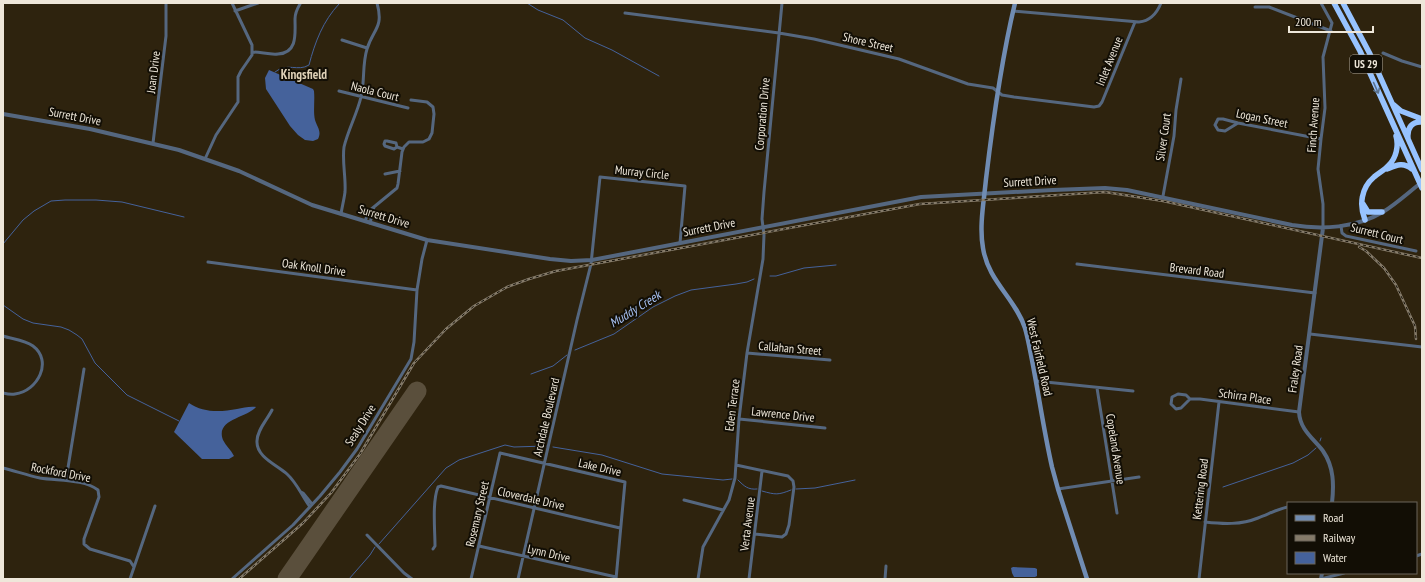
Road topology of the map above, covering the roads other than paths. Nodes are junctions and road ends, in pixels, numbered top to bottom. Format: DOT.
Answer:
graph roads {
  1 [pos="166,3"];
  2 [pos="232,3"];
  3 [pos="258,3"];
  4 [pos="377,3"];
  5 [pos="782,3"];
  6 [pos="1015,3"];
  7 [pos="1161,3"];
  8 [pos="1321,3"];
  9 [pos="1334,3"];
  10 [pos="1343,3"];
  11 [pos="300,4"];
  12 [pos="1254,7"];
  13 [pos="235,11"];
  14 [pos="1013,11"];
  15 [pos="626,13"];
  16 [pos="1135,22"];
  17 [pos="1331,31"];
  18 [pos="779,33"];
  19 [pos="342,40"];
  20 [pos="367,48"];
  21 [pos="252,52"];
  22 [pos="1384,53"];
  23 [pos="1422,67"];
  24 [pos="1181,79"];
  25 [pos="339,91"];
  26 [pos="998,92"];
  27 [pos="362,97"];
  28 [pos="411,100"];
  29 [pos="1391,101"];
  30 [pos="1100,105"];
  31 [pos="408,108"];
  32 [pos="3,114"];
  33 [pos="1422,119"];
  34 [pos="1422,122"];
  35 [pos="1238,124"];
  36 [pos="1394,126"];
  37 [pos="1321,139"];
  38 [pos="1409,141"];
  39 [pos="153,143"];
  40 [pos="397,147"];
  41 [pos="403,149"];
  42 [pos="205,159"];
  43 [pos="1413,169"];
  44 [pos="1422,170"];
  45 [pos="400,171"];
  46 [pos="1381,171"];
  47 [pos="385,174"];
  48 [pos="1422,182"];
  49 [pos="1422,188"];
  50 [pos="985,193"];
  51 [pos="1163,196"];
  52 [pos="1362,202"];
  53 [pos="374,206"];
  54 [pos="1382,212"];
  55 [pos="341,214"];
  56 [pos="1365,220"];
  57 [pos="365,221"];
  58 [pos="370,223"];
  59 [pos="1341,226"];
  60 [pos="763,227"];
  61 [pos="1323,228"];
  62 [pos="427,240"];
  63 [pos="680,243"];
  64 [pos="1416,251"];
  65 [pos="592,260"];
  66 [pos="208,262"];
  67 [pos="1077,264"];
  68 [pos="417,290"];
  69 [pos="1314,293"];
  70 [pos="1310,334"];
  71 [pos="3,336"];
  72 [pos="1422,347"];
  73 [pos="748,353"];
  74 [pos="830,360"];
  75 [pos="84,369"];
  76 [pos="1036,381"];
  77 [pos="1097,388"];
  78 [pos="1133,392"];
  79 [pos="3,393"];
  80 [pos="1190,399"];
  81 [pos="1219,402"];
  82 [pos="272,410"];
  83 [pos="1299,412"];
  84 [pos="739,419"];
  85 [pos="825,428"];
  86 [pos="500,453"];
  87 [pos="545,464"];
  88 [pos="736,465"];
  89 [pos="3,468"];
  90 [pos="762,470"];
  91 [pos="1139,477"];
  92 [pos="66,480"];
  93 [pos="1112,481"];
  94 [pos="1058,490"];
  95 [pos="490,498"];
  96 [pos="684,500"];
  97 [pos="1332,502"];
  98 [pos="155,506"];
  99 [pos="311,506"];
  100 [pos="1287,507"];
  101 [pos="534,508"];
  102 [pos="723,510"];
  103 [pos="1117,513"];
  104 [pos="1205,522"];
  105 [pos="620,528"];
  106 [pos="755,534"];
  107 [pos="367,535"];
  108 [pos="479,546"];
  109 [pos="433,548"];
  110 [pos="524,556"];
  111 [pos="886,566"];
  112 [pos="134,567"];
  113 [pos="1340,574"];
  114 [pos="616,578"];
  115 [pos="130,579"];
  116 [pos="232,579"];
  117 [pos="412,579"];
  118 [pos="471,579"];
  119 [pos="518,579"];
  120 [pos="698,579"];
  121 [pos="749,579"];
  122 [pos="885,579"];
  123 [pos="1087,579"];
  124 [pos="1199,579"];
  125 [pos="1321,579"];
  1 -- 39 [label="street, Joan Drive"];
  2 -- 13 [label="street"];
  3 -- 13 [label="street"];
  4 -- 20 [label="street"];
  5 -- 18 [label="street, Corporation Drive"];
  6 -- 14 [label="main road, West Fairfield Road"];
  7 -- 16 [label="street"];
  8 -- 17 [label="street, Finch Avenue"];
  9 -- 36 [label="highway, US 29, one-way"];
  10 -- 29 [label="highway, US 29"];
  11 -- 21 [label="street"];
  12 -- 17 [label="street"];
  13 -- 21 [label="street"];
  14 -- 16 [label="street"];
  14 -- 26 [label="main road, West Fairfield Road"];
  15 -- 18 [label="street, Shore Street"];
  16 -- 30 [label="street, Inlet Avenue"];
  17 -- 37 [label="street, Finch Avenue"];
  18 -- 26 [label="street, Shore Street"];
  18 -- 60 [label="street, Corporation Drive"];
  19 -- 20 [label="street"];
  20 -- 27 [label="street"];
  21 -- 42 [label="street"];
  22 -- 23 [label="street"];
  24 -- 51 [label="street, Silver Court"];
  25 -- 27 [label="street, Naola Court"];
  26 -- 30 [label="street, Shore Street"];
  26 -- 50 [label="main road, West Fairfield Road"];
  27 -- 31 [label="street, Naola Court"];
  27 -- 55 [label="street"];
  28 -- 41 [label="street"];
  29 -- 33 [label="highway"];
  29 -- 38 [label="highway, US 29"];
  32 -- 39 [label="street, Surrett Drive"];
  34 -- 38 [label="highway"];
  35 -- 35 [label="street, Logan Street"];
  35 -- 37 [label="street, Logan Street"];
  36 -- 43 [label="highway, US 29"];
  36 -- 46 [label="highway"];
  37 -- 61 [label="street, Finch Avenue"];
  38 -- 44 [label="highway, US 29"];
  39 -- 42 [label="street, Surrett Drive"];
  40 -- 41 [label="street"];
  41 -- 45 [label="street"];
  42 -- 55 [label="street, Surrett Drive"];
  43 -- 46 [label="highway"];
  43 -- 49 [label="highway, US 29"];
  45 -- 47 [label="street"];
  45 -- 53 [label="street"];
  46 -- 52 [label="highway"];
  48 -- 54 [label="street, Surrett Drive"];
  50 -- 51 [label="street, Surrett Drive"];
  50 -- 60 [label="street, Surrett Drive"];
  50 -- 76 [label="main road, West Fairfield Road"];
  51 -- 61 [label="street, Surrett Drive"];
  52 -- 54 [label="highway"];
  52 -- 56 [label="highway"];
  53 -- 57 [label="street"];
  53 -- 58 [label="street"];
  54 -- 56 [label="street, Surrett Drive"];
  55 -- 57 [label="street, Surrett Drive"];
  56 -- 59 [label="street, Surrett Drive"];
  57 -- 58 [label="street, Surrett Drive"];
  58 -- 62 [label="street, Surrett Drive"];
  59 -- 61 [label="street, Surrett Drive"];
  59 -- 64 [label="street, Surrett Court"];
  60 -- 63 [label="street, Surrett Drive"];
  60 -- 73 [label="street, Eden Terrace"];
  61 -- 69 [label="street, Fraley Road"];
  62 -- 65 [label="street, Surrett Drive"];
  62 -- 68 [label="street, Sealy Drive"];
  63 -- 65 [label="street, Surrett Drive"];
  63 -- 65 [label="street, Murray Circle"];
  65 -- 87 [label="street, Archdale Boulevard"];
  66 -- 68 [label="street, Oak Knoll Drive"];
  67 -- 69 [label="street, Brevard Road"];
  68 -- 99 [label="street, Sealy Drive"];
  69 -- 70 [label="street, Fraley Road"];
  70 -- 72 [label="street"];
  70 -- 83 [label="street, Fraley Road"];
  71 -- 79 [label="street"];
  73 -- 74 [label="street, Callahan Street"];
  73 -- 84 [label="street, Eden Terrace"];
  75 -- 92 [label="street"];
  76 -- 77 [label="street"];
  76 -- 94 [label="main road, West Fairfield Road"];
  77 -- 78 [label="street"];
  77 -- 93 [label="street, Copeland Avenue"];
  80 -- 80 [label="street, Schirra Place"];
  80 -- 81 [label="street, Schirra Place"];
  81 -- 83 [label="street, Schirra Place"];
  81 -- 104 [label="street, Kettering Road"];
  82 -- 99 [label="street"];
  83 -- 97 [label="street, Fraley Road"];
  84 -- 85 [label="street, Lawrence Drive"];
  84 -- 88 [label="street, Eden Terrace"];
  86 -- 87 [label="street, Lake Drive"];
  86 -- 95 [label="street, Rosemary Street"];
  87 -- 101 [label="street, Archdale Boulevard"];
  87 -- 105 [label="street, Lake Drive"];
  88 -- 90 [label="street"];
  88 -- 102 [label="street, Eden Terrace"];
  89 -- 92 [label="street, Rockford Drive"];
  90 -- 106 [label="street, Verta Avenue"];
  90 -- 106 [label="street"];
  91 -- 93 [label="street"];
  92 -- 112 [label="street, Rockford Drive"];
  93 -- 94 [label="street"];
  93 -- 103 [label="street, Copeland Avenue"];
  94 -- 123 [label="main road, West Fairfield Road"];
  95 -- 101 [label="street, Cloverdale Drive"];
  95 -- 108 [label="street, Rosemary Street"];
  95 -- 109 [label="street, Cloverdale Drive"];
  96 -- 102 [label="street"];
  98 -- 112 [label="street"];
  99 -- 116 [label="street, Sealy Drive"];
  100 -- 104 [label="street"];
  101 -- 105 [label="street, Cloverdale Drive"];
  101 -- 110 [label="street, Archdale Boulevard"];
  102 -- 120 [label="street, Eden Terrace"];
  104 -- 124 [label="street, Kettering Road"];
  105 -- 114 [label="street, Lake Drive"];
  106 -- 121 [label="street, Verta Avenue"];
  107 -- 117 [label="street"];
  108 -- 110 [label="street, Lynn Drive"];
  108 -- 118 [label="street, Rosemary Street"];
  110 -- 114 [label="street, Lynn Drive"];
  110 -- 119 [label="street, Archdale Boulevard"];
  111 -- 122 [label="street"];
  112 -- 115 [label="street"];
  113 -- 125 [label="street"];
}
